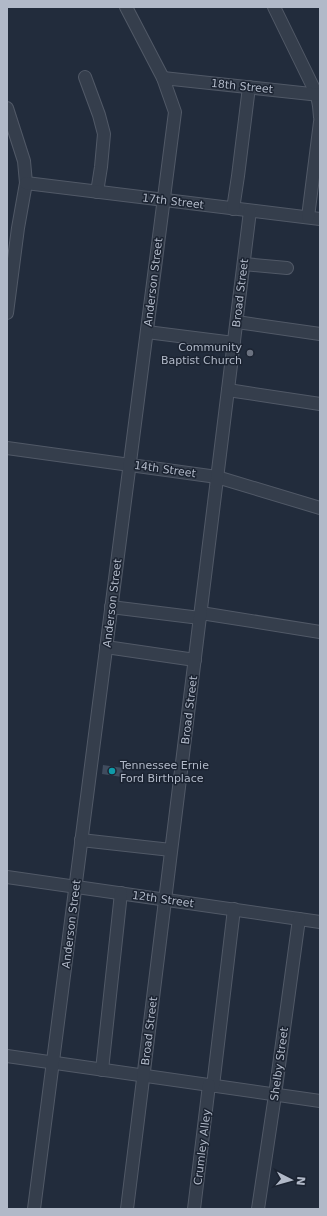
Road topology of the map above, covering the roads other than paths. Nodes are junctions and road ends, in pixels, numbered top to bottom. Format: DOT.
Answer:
graph roads {
  1 [pos="126,7"];
  2 [pos="274,7"];
  3 [pos="85,77"];
  4 [pos="163,78"];
  5 [pos="248,87"];
  6 [pos="318,95"];
  7 [pos="7,108"];
  8 [pos="320,117"];
  9 [pos="320,122"];
  10 [pos="26,183"];
  11 [pos="97,192"];
  12 [pos="163,200"];
  13 [pos="233,208"];
  14 [pos="250,211"];
  15 [pos="314,218"];
  16 [pos="13,227"];
  17 [pos="244,264"];
  18 [pos="287,268"];
  19 [pos="7,313"];
  20 [pos="237,322"];
  21 [pos="146,332"];
  22 [pos="320,334"];
  23 [pos="234,343"];
  24 [pos="228,390"];
  25 [pos="320,404"];
  26 [pos="7,448"];
  27 [pos="130,464"];
  28 [pos="218,477"];
  29 [pos="320,508"];
  30 [pos="111,607"];
  31 [pos="200,616"];
  32 [pos="320,632"];
  33 [pos="106,647"];
  34 [pos="195,660"];
  35 [pos="81,840"];
  36 [pos="171,850"];
  37 [pos="8,877"];
  38 [pos="75,887"];
  39 [pos="121,893"];
  40 [pos="165,900"];
  41 [pos="234,909"];
  42 [pos="299,919"];
  43 [pos="320,922"];
  44 [pos="7,1056"];
  45 [pos="53,1063"];
  46 [pos="102,1070"];
  47 [pos="143,1076"];
  48 [pos="211,1085"];
  49 [pos="275,1095"];
  50 [pos="320,1101"];
  51 [pos="34,1209"];
  52 [pos="127,1209"];
  53 [pos="194,1209"];
  54 [pos="258,1209"];
  1 -- 4 [label="street, Anderson Street"];
  2 -- 6 [label="street"];
  3 -- 11 [label="street"];
  4 -- 5 [label="street, 18th Street"];
  4 -- 12 [label="street, Anderson Street"];
  5 -- 6 [label="street, 18th Street"];
  5 -- 13 [label="street"];
  6 -- 8 [label="street"];
  7 -- 10 [label="street"];
  9 -- 15 [label="street"];
  10 -- 11 [label="street, 17th Street"];
  10 -- 16 [label="street"];
  11 -- 12 [label="street, 17th Street"];
  12 -- 13 [label="street, 17th Street"];
  12 -- 21 [label="street, Anderson Street"];
  13 -- 14 [label="street, 17th Street"];
  14 -- 15 [label="street, 17th Street"];
  14 -- 17 [label="street, Broad Street"];
  16 -- 19 [label="street"];
  17 -- 18 [label="street"];
  17 -- 20 [label="street, Broad Street"];
  20 -- 22 [label="street"];
  20 -- 23 [label="street, Broad Street"];
  21 -- 23 [label="street"];
  21 -- 27 [label="street, Anderson Street"];
  23 -- 24 [label="street, Broad Street"];
  24 -- 25 [label="street"];
  24 -- 28 [label="street, Broad Street"];
  26 -- 27 [label="street, 14th Street"];
  27 -- 28 [label="street, 14th Street"];
  27 -- 30 [label="street, Anderson Street"];
  28 -- 29 [label="street, 14th Street"];
  28 -- 31 [label="street, Broad Street"];
  30 -- 31 [label="street"];
  30 -- 33 [label="street, Anderson Street"];
  31 -- 32 [label="street"];
  31 -- 34 [label="street, Broad Street"];
  33 -- 34 [label="street"];
  33 -- 35 [label="street, Anderson Street"];
  34 -- 36 [label="street, Broad Street"];
  35 -- 36 [label="street"];
  35 -- 38 [label="street, Anderson Street"];
  36 -- 40 [label="street, Broad Street"];
  37 -- 38 [label="street, 12th Street"];
  38 -- 39 [label="street, 12th Street"];
  38 -- 45 [label="street, Anderson Street"];
  39 -- 40 [label="street, 12th Street"];
  39 -- 46 [label="street"];
  40 -- 41 [label="street, 12th Street"];
  40 -- 47 [label="street, Broad Street"];
  41 -- 42 [label="street, 12th Street"];
  41 -- 48 [label="street, Crumley Alley"];
  42 -- 43 [label="street, 12th Street"];
  42 -- 49 [label="street, Shelby Street"];
  44 -- 45 [label="street"];
  45 -- 46 [label="street"];
  45 -- 51 [label="street, Anderson Street"];
  46 -- 47 [label="street"];
  47 -- 48 [label="street"];
  47 -- 52 [label="street, Broad Street"];
  48 -- 49 [label="street"];
  48 -- 53 [label="street, Crumley Alley"];
  49 -- 50 [label="street"];
  49 -- 54 [label="street, Shelby Street"];
}
